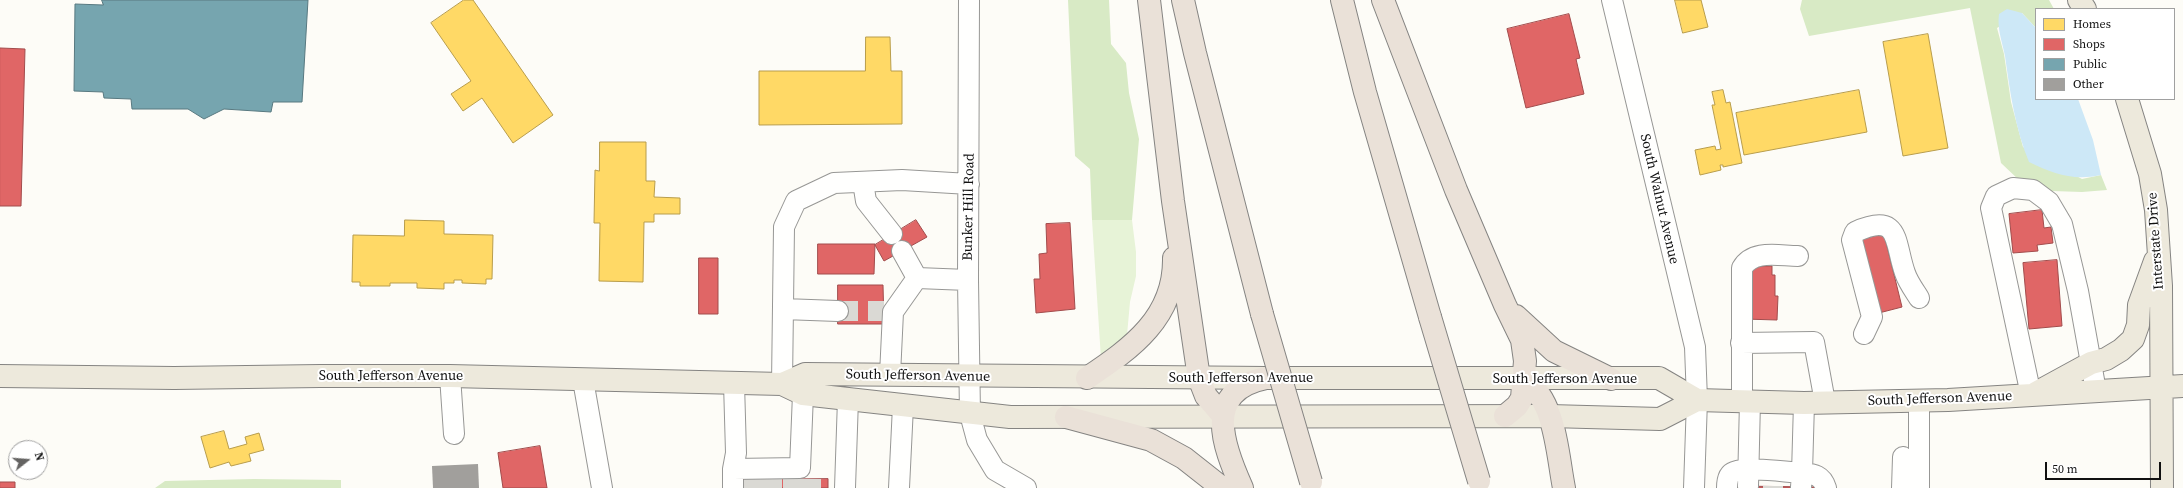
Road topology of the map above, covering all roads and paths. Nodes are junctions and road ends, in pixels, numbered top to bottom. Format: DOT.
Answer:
graph roads {
  1 [pos="969,0"];
  2 [pos="1149,0"];
  3 [pos="1183,0"];
  4 [pos="1342,0"];
  5 [pos="1383,0"];
  6 [pos="1612,0"];
  7 [pos="2127,100"];
  8 [pos="863,182"];
  9 [pos="969,184"];
  10 [pos="1173,201"];
  11 [pos="2159,248"];
  12 [pos="1798,256"];
  13 [pos="917,278"];
  14 [pos="968,280"];
  15 [pos="1919,298"];
  16 [pos="1505,305"];
  17 [pos="783,309"];
  18 [pos="838,311"];
  19 [pos="1864,334"];
  20 [pos="1741,343"];
  21 [pos="2091,363"];
  22 [pos="890,375"];
  23 [pos="0,376"];
  24 [pos="450,376"];
  25 [pos="970,376"];
  26 [pos="1087,378"];
  27 [pos="1199,378"];
  28 [pos="1266,378"];
  29 [pos="1524,379"];
  30 [pos="1611,379"];
  31 [pos="583,380"];
  32 [pos="734,383"];
  33 [pos="782,384"];
  34 [pos="2183,386"];
  35 [pos="2160,387"];
  36 [pos="2096,391"];
  37 [pos="803,394"];
  38 [pos="2031,395"];
  39 [pos="848,400"];
  40 [pos="1697,400"];
  41 [pos="1746,401"];
  42 [pos="1919,401"];
  43 [pos="1814,403"];
  44 [pos="903,406"];
  45 [pos="970,414"];
  46 [pos="1223,416"];
  47 [pos="1505,416"];
  48 [pos="1550,416"];
  49 [pos="1066,417"];
  50 [pos="454,434"];
  51 [pos="1903,457"];
  52 [pos="733,478"];
  53 [pos="1748,478"];
  54 [pos="1801,480"];
  55 [pos="1312,485"];
  56 [pos="1480,485"];
  57 [pos="602,488"];
  58 [pos="845,488"];
  59 [pos="899,488"];
  60 [pos="1026,488"];
  61 [pos="1222,488"];
  62 [pos="1242,488"];
  63 [pos="1564,488"];
  64 [pos="1694,488"];
  65 [pos="1727,488"];
  66 [pos="1826,488"];
  67 [pos="1902,488"];
  68 [pos="1919,488"];
  69 [pos="2162,488"];
  1 -- 9 [label="street, Bunker Hill Road"];
  2 -- 10 [label="highway"];
  3 -- 55 [label="highway, bridge"];
  4 -- 56 [label="highway, bridge"];
  5 -- 16 [label="highway"];
  6 -- 40 [label="street, South Walnut Avenue"];
  7 -- 11 [label="main road, Interstate Drive"];
  8 -- 9 [label="street"];
  8 -- 13 [label="street"];
  8 -- 17 [label="street"];
  9 -- 14 [label="street, Bunker Hill Road"];
  10 -- 26 [label="highway"];
  10 -- 27 [label="highway"];
  11 -- 21 [label="main road"];
  11 -- 35 [label="main road, Interstate Drive"];
  12 -- 20 [label="street"];
  13 -- 14 [label="street"];
  13 -- 22 [label="street"];
  14 -- 25 [label="street, Bunker Hill Road"];
  15 -- 19 [label="street"];
  16 -- 29 [label="highway"];
  16 -- 30 [label="highway"];
  17 -- 18 [label="street"];
  17 -- 33 [label="street"];
  20 -- 41 [label="street"];
  20 -- 43 [label="street"];
  21 -- 36 [label="street"];
  21 -- 38 [label="main road"];
  21 -- 38 [label="street"];
  22 -- 25 [label="main road, South Jefferson Avenue"];
  22 -- 33 [label="main road, South Jefferson Avenue"];
  23 -- 24 [label="main road, South Jefferson Avenue"];
  24 -- 31 [label="main road, South Jefferson Avenue"];
  24 -- 50 [label="street"];
  25 -- 26 [label="main road, South Jefferson Avenue"];
  25 -- 45 [label="street, Bunker Hill Road"];
  26 -- 27 [label="main road, South Jefferson Avenue"];
  27 -- 28 [label="main road, South Jefferson Avenue"];
  27 -- 46 [label="highway"];
  28 -- 29 [label="main road, South Jefferson Avenue"];
  28 -- 46 [label="highway"];
  29 -- 30 [label="main road, South Jefferson Avenue"];
  29 -- 47 [label="highway"];
  29 -- 48 [label="highway"];
  30 -- 40 [label="main road, South Jefferson Avenue"];
  31 -- 32 [label="main road, South Jefferson Avenue"];
  31 -- 57 [label="street"];
  32 -- 33 [label="main road, South Jefferson Avenue"];
  32 -- 52 [label="street"];
  33 -- 37 [label="main road, South Jefferson Avenue"];
  34 -- 35 [label="main road, South Jefferson Avenue"];
  35 -- 36 [label="main road, South Jefferson Avenue"];
  35 -- 69 [label="main road, Interstate Drive"];
  36 -- 38 [label="main road, South Jefferson Avenue"];
  37 -- 39 [label="main road, South Jefferson Avenue"];
  37 -- 52 [label="street"];
  38 -- 42 [label="main road, South Jefferson Avenue"];
  39 -- 44 [label="main road, South Jefferson Avenue"];
  39 -- 58 [label="street"];
  40 -- 41 [label="main road, South Jefferson Avenue"];
  40 -- 48 [label="main road, South Jefferson Avenue"];
  40 -- 64 [label="street, South Walnut Avenue"];
  41 -- 43 [label="main road, South Jefferson Avenue"];
  41 -- 53 [label="street"];
  42 -- 43 [label="main road, South Jefferson Avenue"];
  42 -- 68 [label="street"];
  43 -- 54 [label="street"];
  44 -- 45 [label="main road, South Jefferson Avenue"];
  44 -- 59 [label="street"];
  45 -- 49 [label="main road, South Jefferson Avenue"];
  45 -- 60 [label="street, Bunker Hill Road"];
  46 -- 47 [label="main road, South Jefferson Avenue"];
  46 -- 49 [label="main road, South Jefferson Avenue"];
  46 -- 62 [label="highway"];
  47 -- 48 [label="main road, South Jefferson Avenue"];
  48 -- 63 [label="highway"];
  49 -- 61 [label="highway"];
  51 -- 67 [label="street"];
  53 -- 54 [label="street"];
  53 -- 65 [label="street"];
  54 -- 66 [label="street"];
}
